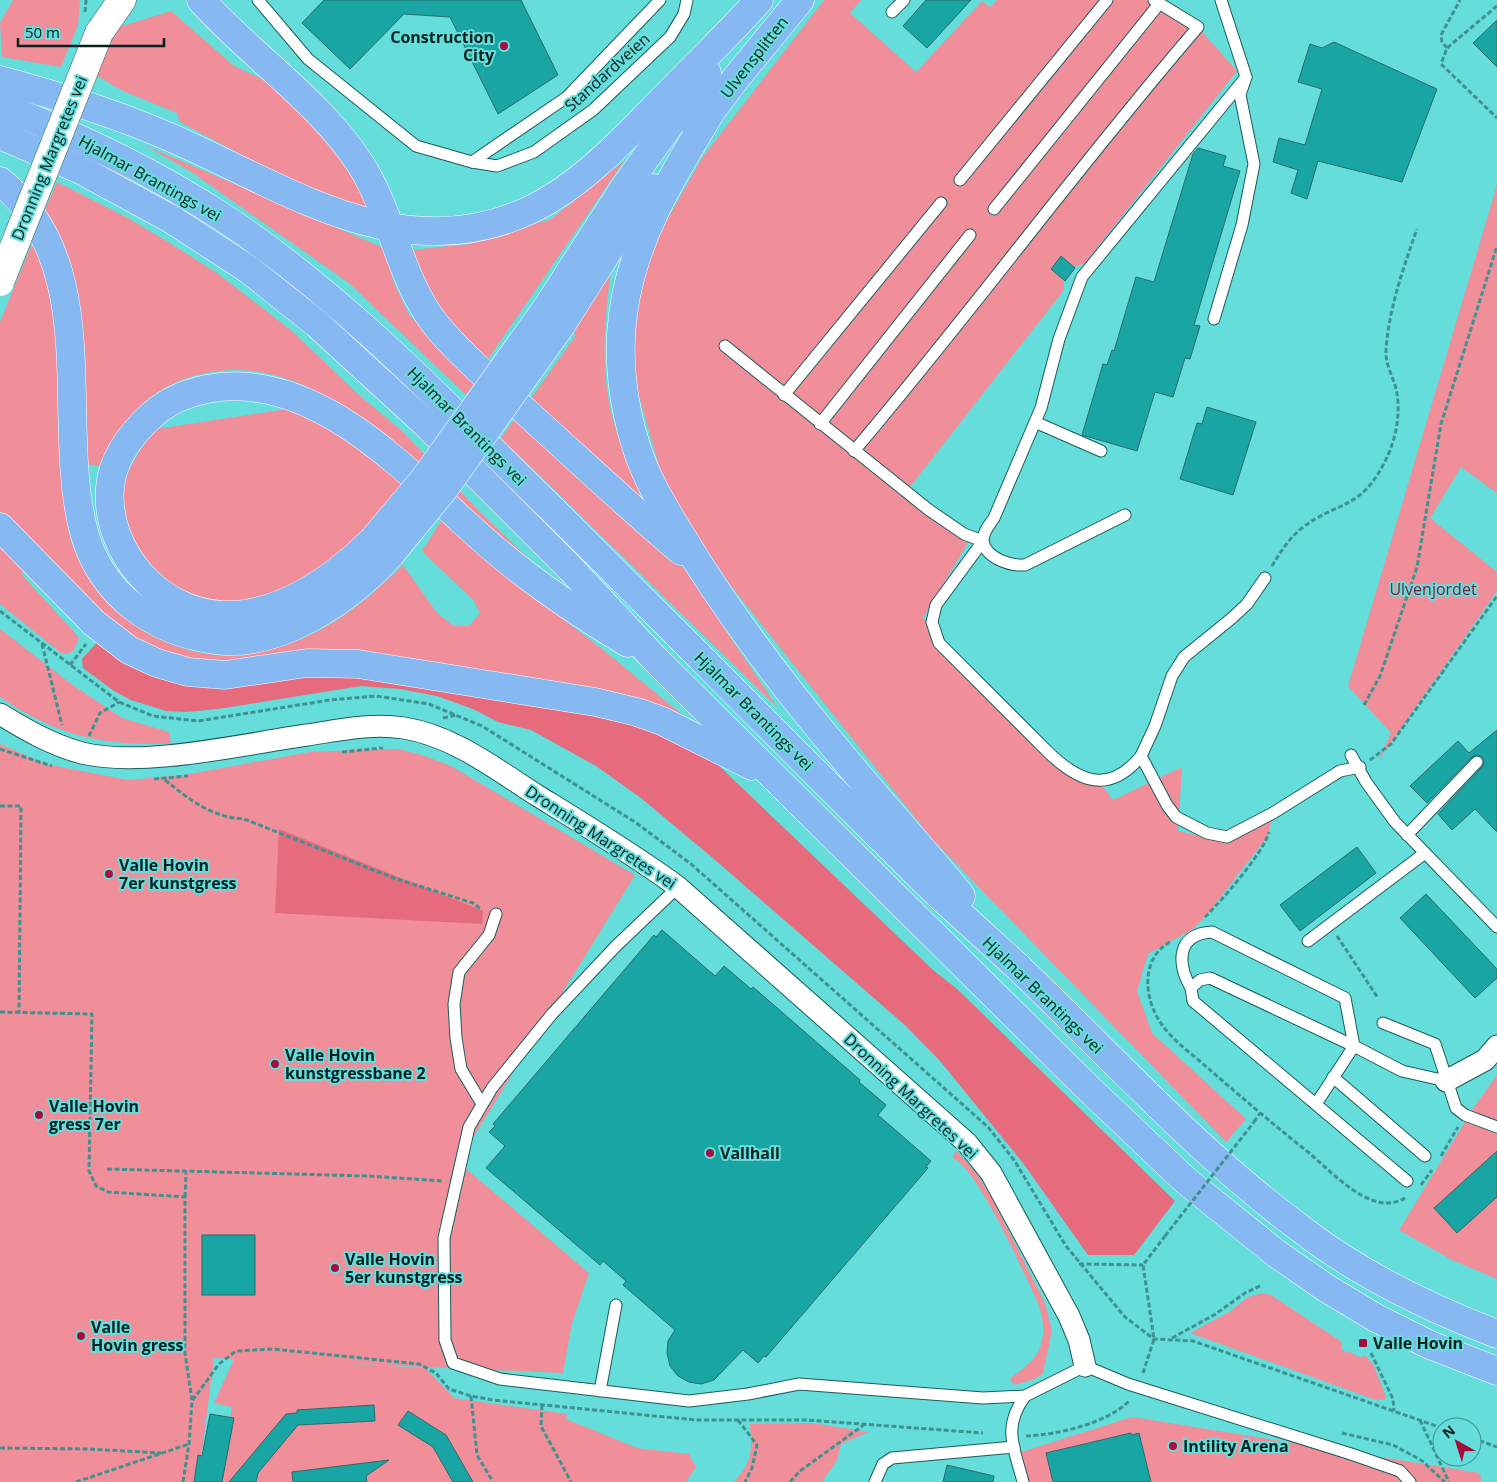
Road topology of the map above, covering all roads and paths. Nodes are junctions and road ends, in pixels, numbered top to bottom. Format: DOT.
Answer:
graph roads {
  1 [pos="101,0"];
  2 [pos="122,0"];
  3 [pos="201,0"];
  4 [pos="258,0"];
  5 [pos="660,0"];
  6 [pos="687,0"];
  7 [pos="800,0"];
  8 [pos="904,0"];
  9 [pos="1107,0"];
  10 [pos="1221,0"];
  11 [pos="1460,0"];
  12 [pos="1156,2"];
  13 [pos="1497,6"];
  14 [pos="751,9"];
  15 [pos="892,12"];
  16 [pos="99,33"];
  17 [pos="1448,48"];
  18 [pos="1246,77"];
  19 [pos="0,80"];
  20 [pos="0,106"];
  21 [pos="709,115"];
  22 [pos="1497,118"];
  23 [pos="0,135"];
  24 [pos="472,162"];
  25 [pos="960,180"];
  26 [pos="0,181"];
  27 [pos="941,203"];
  28 [pos="994,209"];
  29 [pos="391,228"];
  30 [pos="1417,229"];
  31 [pos="970,235"];
  32 [pos="1497,246"];
  33 [pos="0,282"];
  34 [pos="554,316"];
  35 [pos="1214,319"];
  36 [pos="725,346"];
  37 [pos="784,395"];
  38 [pos="1035,422"];
  39 [pos="820,424"];
  40 [pos="854,451"];
  41 [pos="1101,451"];
  42 [pos="1125,515"];
  43 [pos="0,527"];
  44 [pos="983,541"];
  45 [pos="382,548"];
  46 [pos="701,568"];
  47 [pos="1265,578"];
  48 [pos="1497,596"];
  49 [pos="0,611"];
  50 [pos="88,641"];
  51 [pos="42,644"];
  52 [pos="654,658"];
  53 [pos="70,665"];
  54 [pos="119,702"];
  55 [pos="1364,705"];
  56 [pos="0,714"];
  57 [pos="458,715"];
  58 [pos="439,718"];
  59 [pos="65,730"];
  60 [pos="87,742"];
  61 [pos="1351,755"];
  62 [pos="1141,756"];
  63 [pos="1477,762"];
  64 [pos="1360,767"];
  65 [pos="774,777"];
  66 [pos="164,780"];
  67 [pos="0,806"];
  68 [pos="1274,813"];
  69 [pos="1407,835"];
  70 [pos="1425,852"];
  71 [pos="678,887"];
  72 [pos="495,919"];
  73 [pos="1199,923"];
  74 [pos="1330,925"];
  75 [pos="1497,926"];
  76 [pos="1176,938"];
  77 [pos="1308,941"];
  78 [pos="1018,968"];
  79 [pos="1191,988"];
  80 [pos="1378,998"];
  81 [pos="0,1012"];
  82 [pos="19,1012"];
  83 [pos="1383,1023"];
  84 [pos="1354,1046"];
  85 [pos="1497,1046"];
  86 [pos="1333,1078"];
  87 [pos="1446,1081"];
  88 [pos="482,1104"];
  89 [pos="1316,1104"];
  90 [pos="1260,1113"];
  91 [pos="1497,1127"];
  92 [pos="1425,1156"];
  93 [pos="107,1170"];
  94 [pos="186,1173"];
  95 [pos="1407,1181"];
  96 [pos="456,1182"];
  97 [pos="185,1197"];
  98 [pos="1405,1198"];
  99 [pos="1079,1264"];
  100 [pos="1143,1265"];
  101 [pos="1262,1285"];
  102 [pos="616,1305"];
  103 [pos="1497,1334"];
  104 [pos="1154,1339"];
  105 [pos="1171,1339"];
  106 [pos="1371,1353"];
  107 [pos="1085,1366"];
  108 [pos="1494,1372"];
  109 [pos="1138,1387"];
  110 [pos="600,1391"];
  111 [pos="470,1396"];
  112 [pos="1025,1396"];
  113 [pos="493,1400"];
  114 [pos="192,1401"];
  115 [pos="542,1405"];
  116 [pos="1394,1411"];
  117 [pos="738,1420"];
  118 [pos="1420,1420"];
  119 [pos="1432,1424"];
  120 [pos="1011,1435"];
  121 [pos="1482,1442"];
  122 [pos="189,1444"];
  123 [pos="1014,1447"];
  124 [pos="1497,1447"];
  125 [pos="0,1448"];
  126 [pos="161,1453"];
  127 [pos="76,1482"];
  128 [pos="183,1482"];
  129 [pos="493,1482"];
  130 [pos="571,1482"];
  131 [pos="745,1482"];
  132 [pos="790,1482"];
  133 [pos="874,1482"];
  134 [pos="1022,1482"];
  135 [pos="1410,1482"];
  136 [pos="1449,1482"];
  1 -- 16 [label="street, Dronning Margretes vei"];
  2 -- 16 [label="street, Dronning Margretes vei"];
  3 -- 29 [label="highway"];
  4 -- 24 [label="lane, Standardveien"];
  5 -- 24 [label="lane, Standardveien"];
  6 -- 24 [label="lane, Standardveien"];
  7 -- 21 [label="highway, Ulvensplitten"];
  8 -- 15 [label="lane"];
  9 -- 25 [label="lane"];
  10 -- 18 [label="lane"];
  11 -- 17 [label="path"];
  12 -- 28 [label="lane"];
  12 -- 40 [label="lane"];
  13 -- 17 [label="path"];
  14 -- 29 [label="highway"];
  14 -- 34 [label="highway"];
  16 -- 33 [label="street, Dronning Margretes vei, bridge"];
  17 -- 22 [label="path"];
  18 -- 35 [label="lane"];
  18 -- 38 [label="lane"];
  19 -- 29 [label="highway"];
  20 -- 78 [label="highway, Hjalmar Brantings vei"];
  21 -- 34 [label="highway"];
  21 -- 46 [label="highway"];
  23 -- 52 [label="highway, Hjalmar Brantings vei"];
  26 -- 45 [label="highway"];
  27 -- 37 [label="lane"];
  29 -- 46 [label="highway"];
  30 -- 47 [label="path"];
  31 -- 39 [label="lane"];
  32 -- 55 [label="path"];
  34 -- 45 [label="highway, bridge"];
  36 -- 37 [label="lane"];
  37 -- 39 [label="lane"];
  38 -- 41 [label="lane"];
  38 -- 44 [label="lane"];
  39 -- 40 [label="lane"];
  40 -- 44 [label="lane"];
  42 -- 44 [label="lane"];
  43 -- 65 [label="highway"];
  44 -- 62 [label="lane"];
  45 -- 52 [label="highway"];
  46 -- 78 [label="highway"];
  47 -- 62 [label="lane"];
  48 -- 64 [label="path"];
  49 -- 51 [label="path"];
  50 -- 53 [label="path"];
  51 -- 53 [label="path"];
  51 -- 59 [label="path"];
  52 -- 65 [label="highway, Hjalmar Brantings vei"];
  53 -- 54 [label="path"];
  54 -- 57 [label="path"];
  54 -- 60 [label="path"];
  56 -- 71 [label="street, Dronning Margretes vei"];
  57 -- 58 [label="path"];
  57 -- 99 [label="path"];
  61 -- 64 [label="lane"];
  62 -- 68 [label="lane"];
  63 -- 69 [label="lane"];
  64 -- 68 [label="lane"];
  64 -- 69 [label="lane"];
  65 -- 108 [label="highway, Hjalmar Brantings vei"];
  66 -- 72 [label="path"];
  67 -- 82 [label="path"];
  68 -- 73 [label="path"];
  69 -- 70 [label="lane"];
  70 -- 74 [label="lane"];
  70 -- 75 [label="lane"];
  71 -- 88 [label="lane"];
  71 -- 107 [label="street, Dronning Margretes vei"];
  72 -- 88 [label="lane"];
  74 -- 77 [label="lane"];
  74 -- 80 [label="path"];
  76 -- 90 [label="path"];
  78 -- 103 [label="highway, Hjalmar Brantings vei"];
  79 -- 84 [label="lane"];
  79 -- 84 [label="lane"];
  79 -- 89 [label="lane"];
  81 -- 82 [label="path"];
  82 -- 97 [label="path"];
  83 -- 87 [label="lane"];
  84 -- 86 [label="lane"];
  84 -- 87 [label="lane"];
  85 -- 87 [label="street"];
  86 -- 89 [label="lane"];
  86 -- 92 [label="lane"];
  87 -- 91 [label="lane"];
  88 -- 96 [label="lane"];
  89 -- 95 [label="lane"];
  90 -- 98 [label="path"];
  90 -- 100 [label="path, bridge"];
  93 -- 94 [label="path"];
  94 -- 96 [label="path"];
  94 -- 97 [label="path"];
  96 -- 110 [label="lane"];
  97 -- 114 [label="path"];
  99 -- 100 [label="path"];
  99 -- 104 [label="path"];
  100 -- 104 [label="path"];
  101 -- 105 [label="path"];
  102 -- 110 [label="lane"];
  104 -- 105 [label="path"];
  104 -- 109 [label="path"];
  105 -- 116 [label="path"];
  106 -- 116 [label="path"];
  107 -- 109 [label="lane"];
  107 -- 112 [label="lane"];
  109 -- 120 [label="path"];
  109 -- 135 [label="lane"];
  110 -- 112 [label="lane"];
  111 -- 113 [label="path"];
  111 -- 114 [label="path"];
  111 -- 129 [label="path"];
  112 -- 120 [label="lane"];
  114 -- 122 [label="path"];
  115 -- 130 [label="path"];
  116 -- 118 [label="path"];
  117 -- 131 [label="path"];
  118 -- 119 [label="path"];
  118 -- 136 [label="path"];
  120 -- 123 [label="lane"];
  120 -- 132 [label="path"];
  121 -- 124 [label="path"];
  122 -- 126 [label="path"];
  122 -- 128 [label="path"];
  123 -- 133 [label="lane"];
  123 -- 134 [label="lane"];
  125 -- 126 [label="path"];
  126 -- 127 [label="path"];
}
